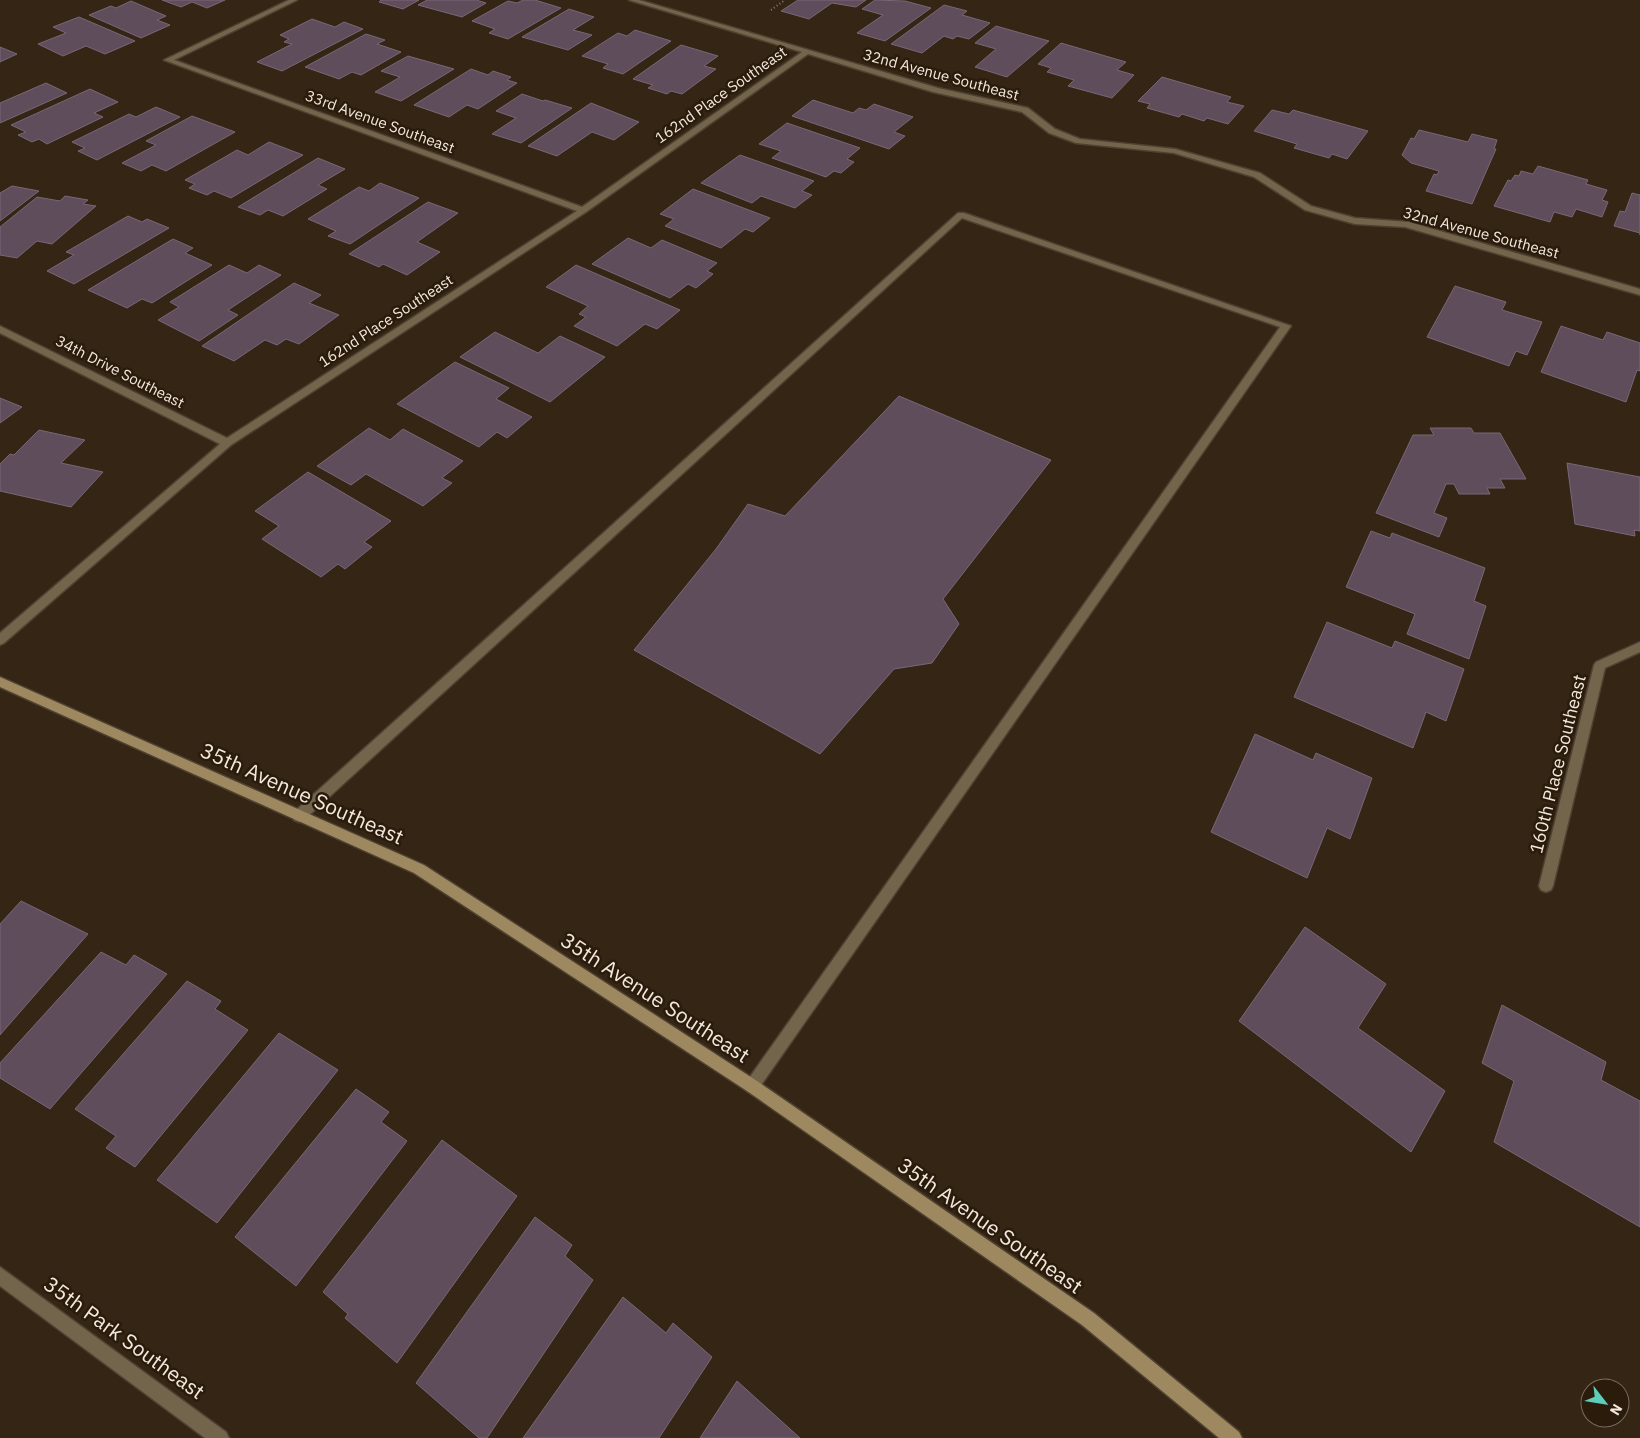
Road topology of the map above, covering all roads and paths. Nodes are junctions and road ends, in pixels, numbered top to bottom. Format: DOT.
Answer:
graph roads {
  1 [pos="294,0"];
  2 [pos="632,0"];
  3 [pos="807,52"];
  4 [pos="583,210"];
  5 [pos="1640,292"];
  6 [pos="0,329"];
  7 [pos="227,443"];
  8 [pos="0,640"];
  9 [pos="1640,647"];
  10 [pos="0,682"];
  11 [pos="299,816"];
  12 [pos="1546,886"];
  13 [pos="752,1086"];
  14 [pos="0,1276"];
  15 [pos="220,1438"];
  16 [pos="1233,1438"];
  1 -- 4 [label="street, 33rd Avenue Southeast"];
  2 -- 3 [label="street, 32nd Avenue Southeast"];
  3 -- 4 [label="street, 162nd Place Southeast"];
  3 -- 5 [label="street, 32nd Avenue Southeast"];
  4 -- 7 [label="street, 162nd Place Southeast"];
  6 -- 7 [label="street, 34th Drive Southeast"];
  7 -- 8 [label="street, 162nd Place Southeast"];
  9 -- 12 [label="street, 160th Place Southeast"];
  10 -- 11 [label="street, 35th Avenue Southeast"];
  11 -- 13 [label="street, 35th Avenue Southeast"];
  11 -- 13 [label="street"];
  13 -- 16 [label="street, 35th Avenue Southeast"];
  14 -- 15 [label="street, 35th Park Southeast"];
}
